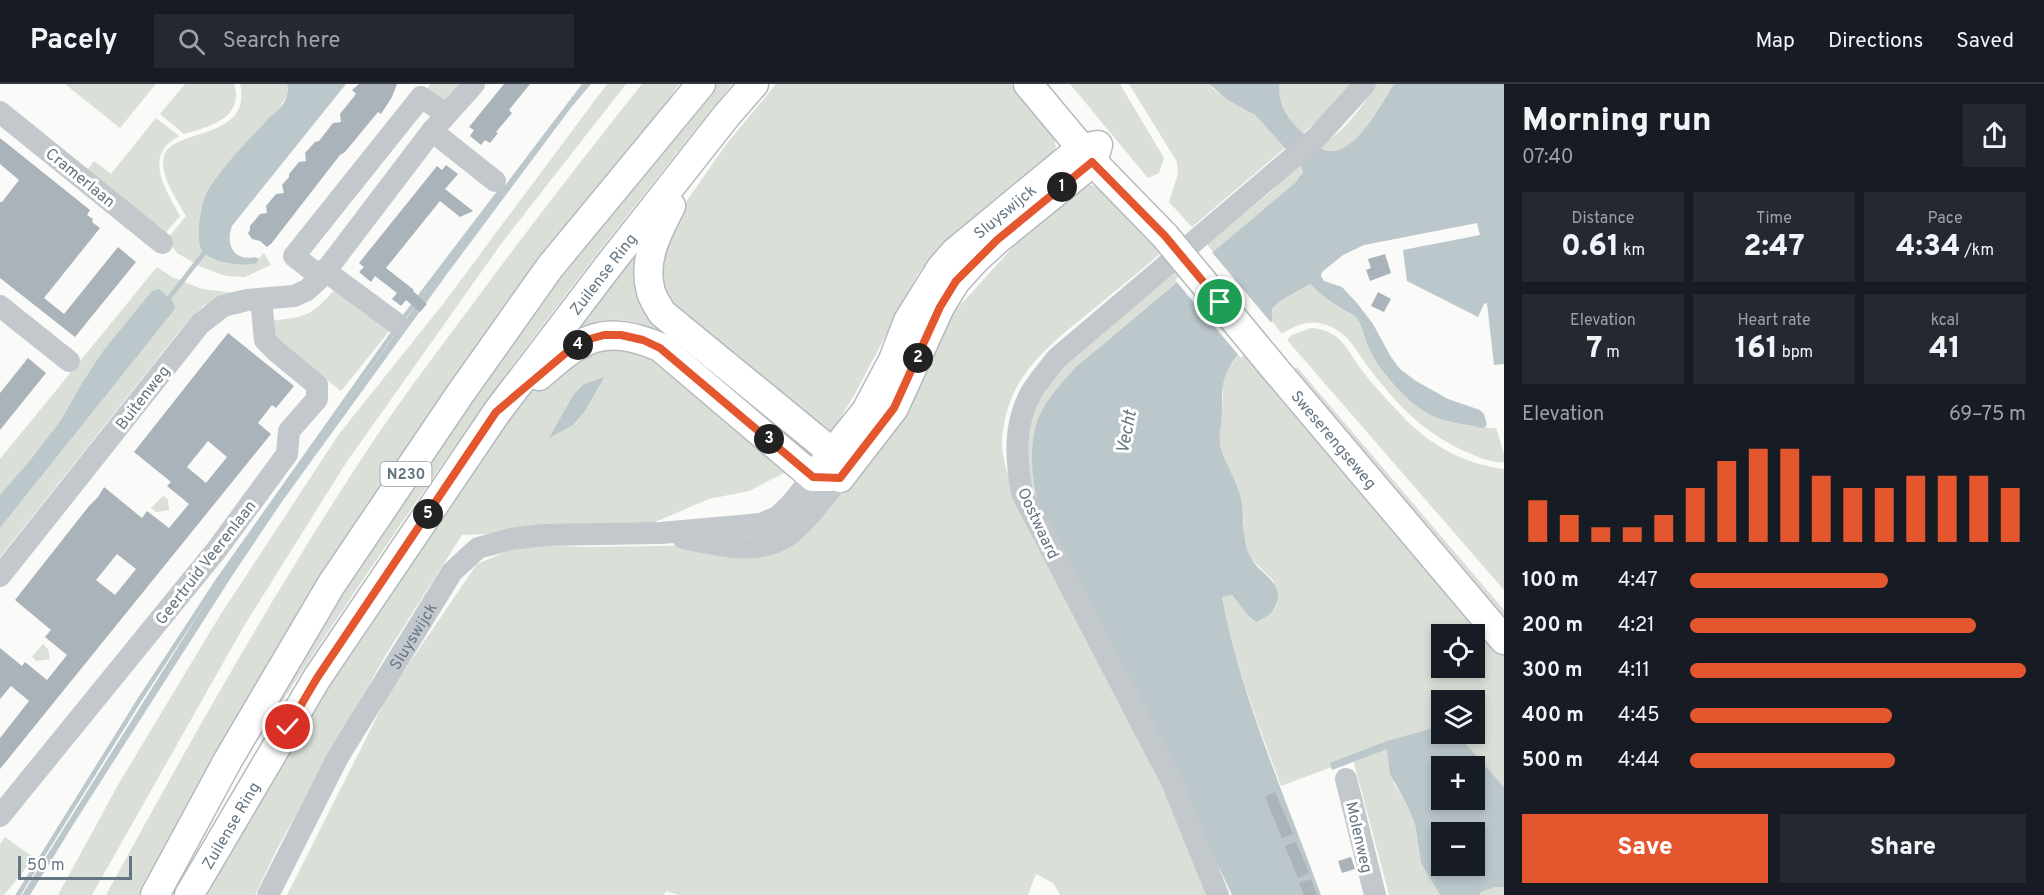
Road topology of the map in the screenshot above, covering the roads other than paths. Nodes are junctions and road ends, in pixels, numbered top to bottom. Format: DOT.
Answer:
graph roads {
  1 [pos="474,84"];
  2 [pos="701,84"];
  3 [pos="754,84"];
  4 [pos="1028,84"];
  5 [pos="1047,84"];
  6 [pos="1365,84"];
  7 [pos="0,112"];
  8 [pos="727,116"];
  9 [pos="439,122"];
  10 [pos="1091,151"];
  11 [pos="495,181"];
  12 [pos="162,243"];
  13 [pos="322,273"];
  14 [pos="261,299"];
  15 [pos="0,306"];
  16 [pos="396,323"];
  17 [pos="69,361"];
  18 [pos="496,412"];
  19 [pos="829,469"];
  20 [pos="0,576"];
  21 [pos="1504,640"];
  22 [pos="1346,779"];
  23 [pos="0,816"];
  24 [pos="155,895"];
  25 [pos="189,895"];
  26 [pos="268,895"];
  27 [pos="1218,895"];
  28 [pos="1375,895"];
  1 -- 9 [label="street, Buitenweg"];
  2 -- 24 [label="main road, Zuilense Ring / N230"];
  3 -- 8 [label="main road, Zuilense Ring / N230"];
  4 -- 10 [label="main road, Sweserengseweg"];
  5 -- 10 [label="main road, Sweserengseweg"];
  6 -- 27 [label="street, Oostwaard"];
  7 -- 12 [label="street, Cramerlaan"];
  8 -- 18 [label="main road, Zuilense Ring / N230"];
  8 -- 19 [label="main road, N230"];
  9 -- 11 [label="street"];
  9 -- 13 [label="street, Buitenweg"];
  9 -- 13 [label="street"];
  10 -- 19 [label="main road, Sluyswijck"];
  10 -- 21 [label="main road, Sweserengseweg, bridge"];
  13 -- 14 [label="street, Buitenweg"];
  13 -- 16 [label="street"];
  14 -- 20 [label="street, Buitenweg"];
  14 -- 23 [label="street, Geertruid Veerenlaan"];
  15 -- 17 [label="street"];
  18 -- 19 [label="main road, N230"];
  18 -- 25 [label="main road, Zuilense Ring / N230"];
  19 -- 26 [label="street, Sluyswijck"];
  22 -- 28 [label="street, Molenweg"];
}
